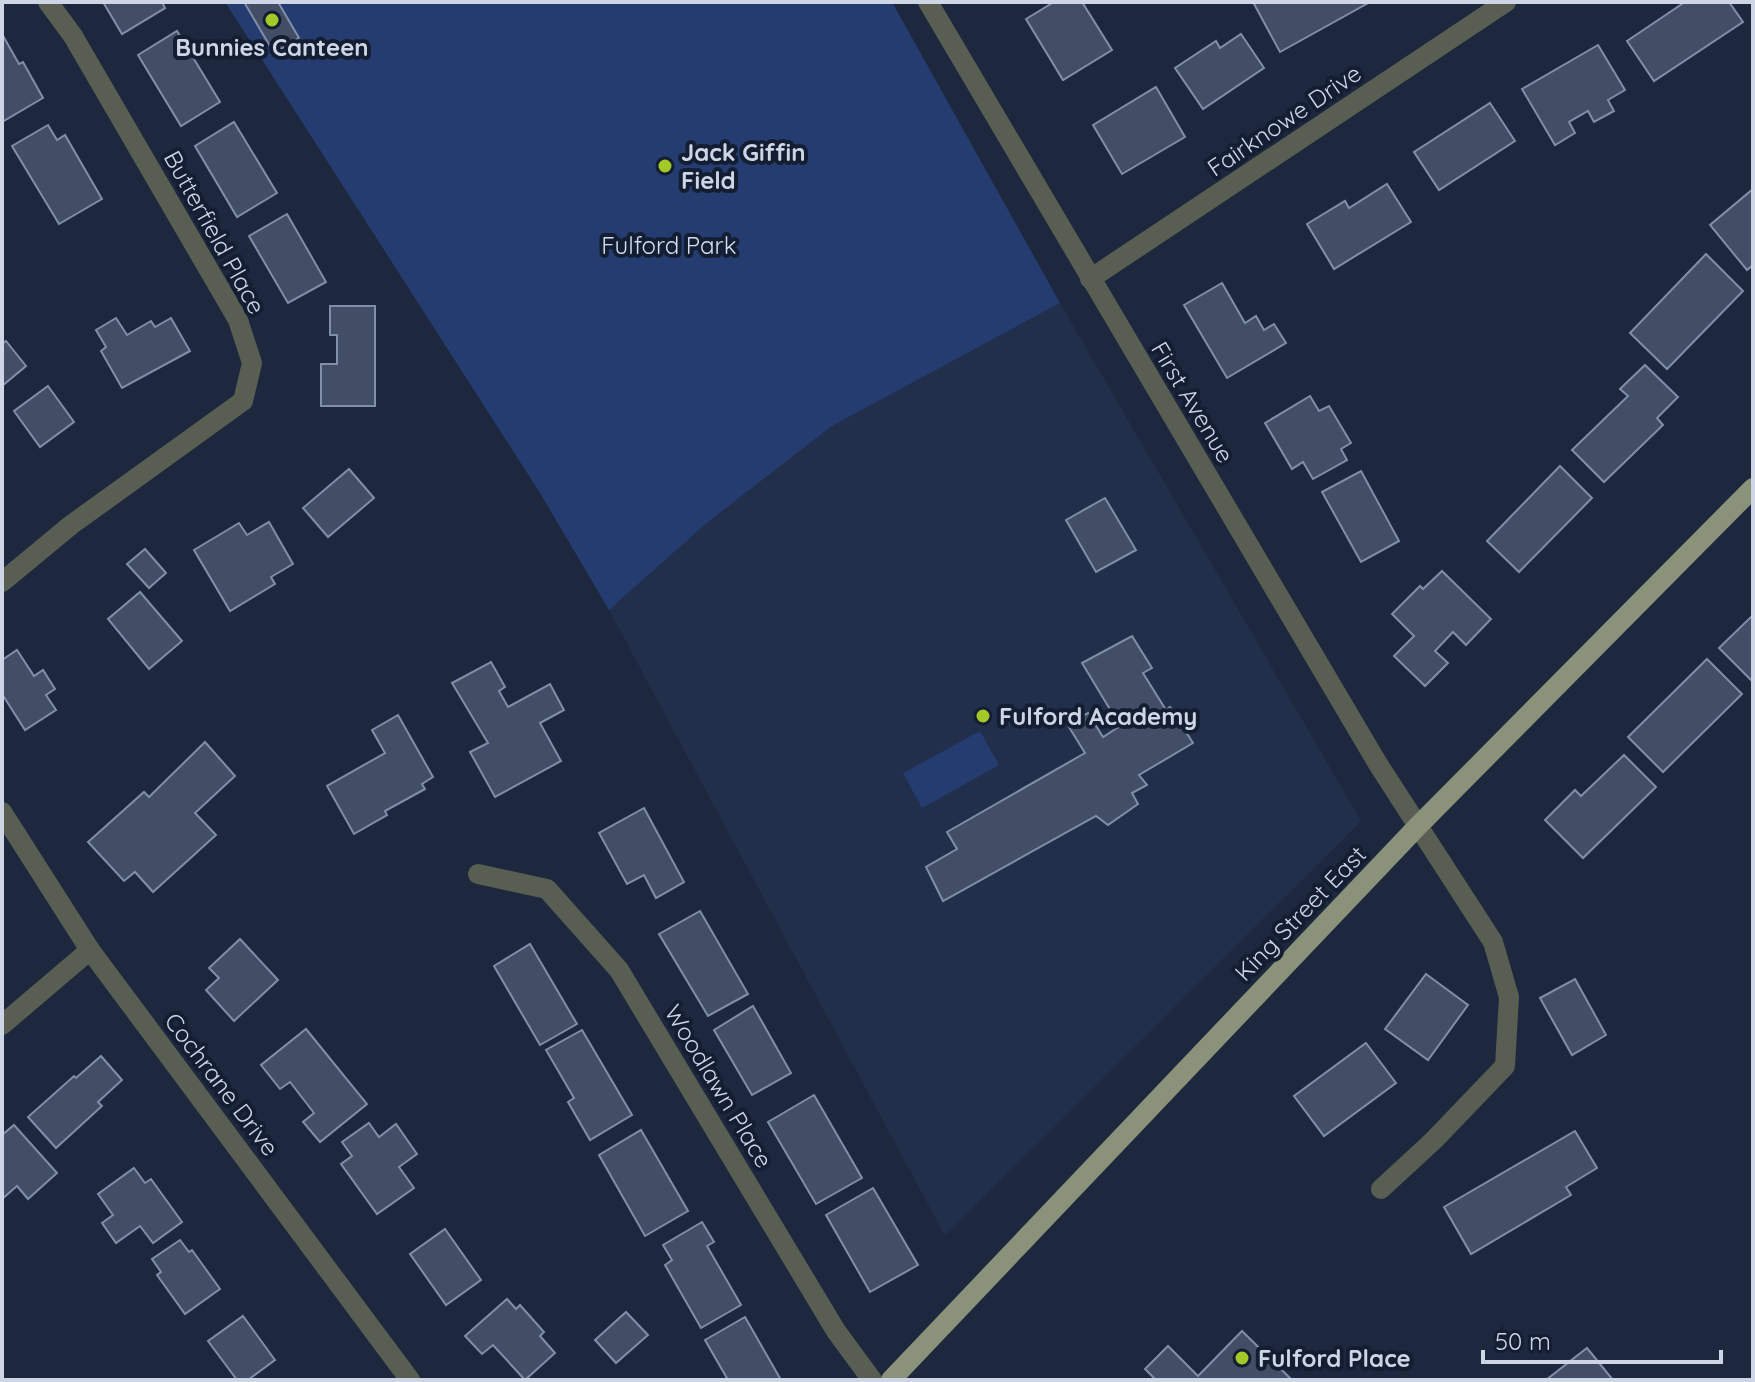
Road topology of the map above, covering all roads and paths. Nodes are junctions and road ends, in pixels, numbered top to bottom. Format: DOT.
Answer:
graph roads {
  1 [pos="48,2"];
  2 [pos="928,2"];
  3 [pos="1506,2"];
  4 [pos="1090,279"];
  5 [pos="1750,496"];
  6 [pos="2,582"];
  7 [pos="2,812"];
  8 [pos="1417,827"];
  9 [pos="478,874"];
  10 [pos="90,950"];
  11 [pos="2,1025"];
  12 [pos="1381,1189"];
  13 [pos="410,1380"];
  14 [pos="872,1380"];
  15 [pos="891,1380"];
  1 -- 6 [label="street, Butterfield Place"];
  2 -- 4 [label="street, First Avenue"];
  3 -- 4 [label="street, Fairknowe Drive"];
  4 -- 8 [label="street, First Avenue"];
  5 -- 8 [label="main road, King Street East"];
  7 -- 10 [label="street, Cochrane Drive"];
  8 -- 12 [label="street, First Avenue"];
  8 -- 15 [label="main road, King Street East"];
  9 -- 14 [label="street, Woodlawn Place"];
  10 -- 11 [label="street"];
  10 -- 13 [label="street, Cochrane Drive"];
}
